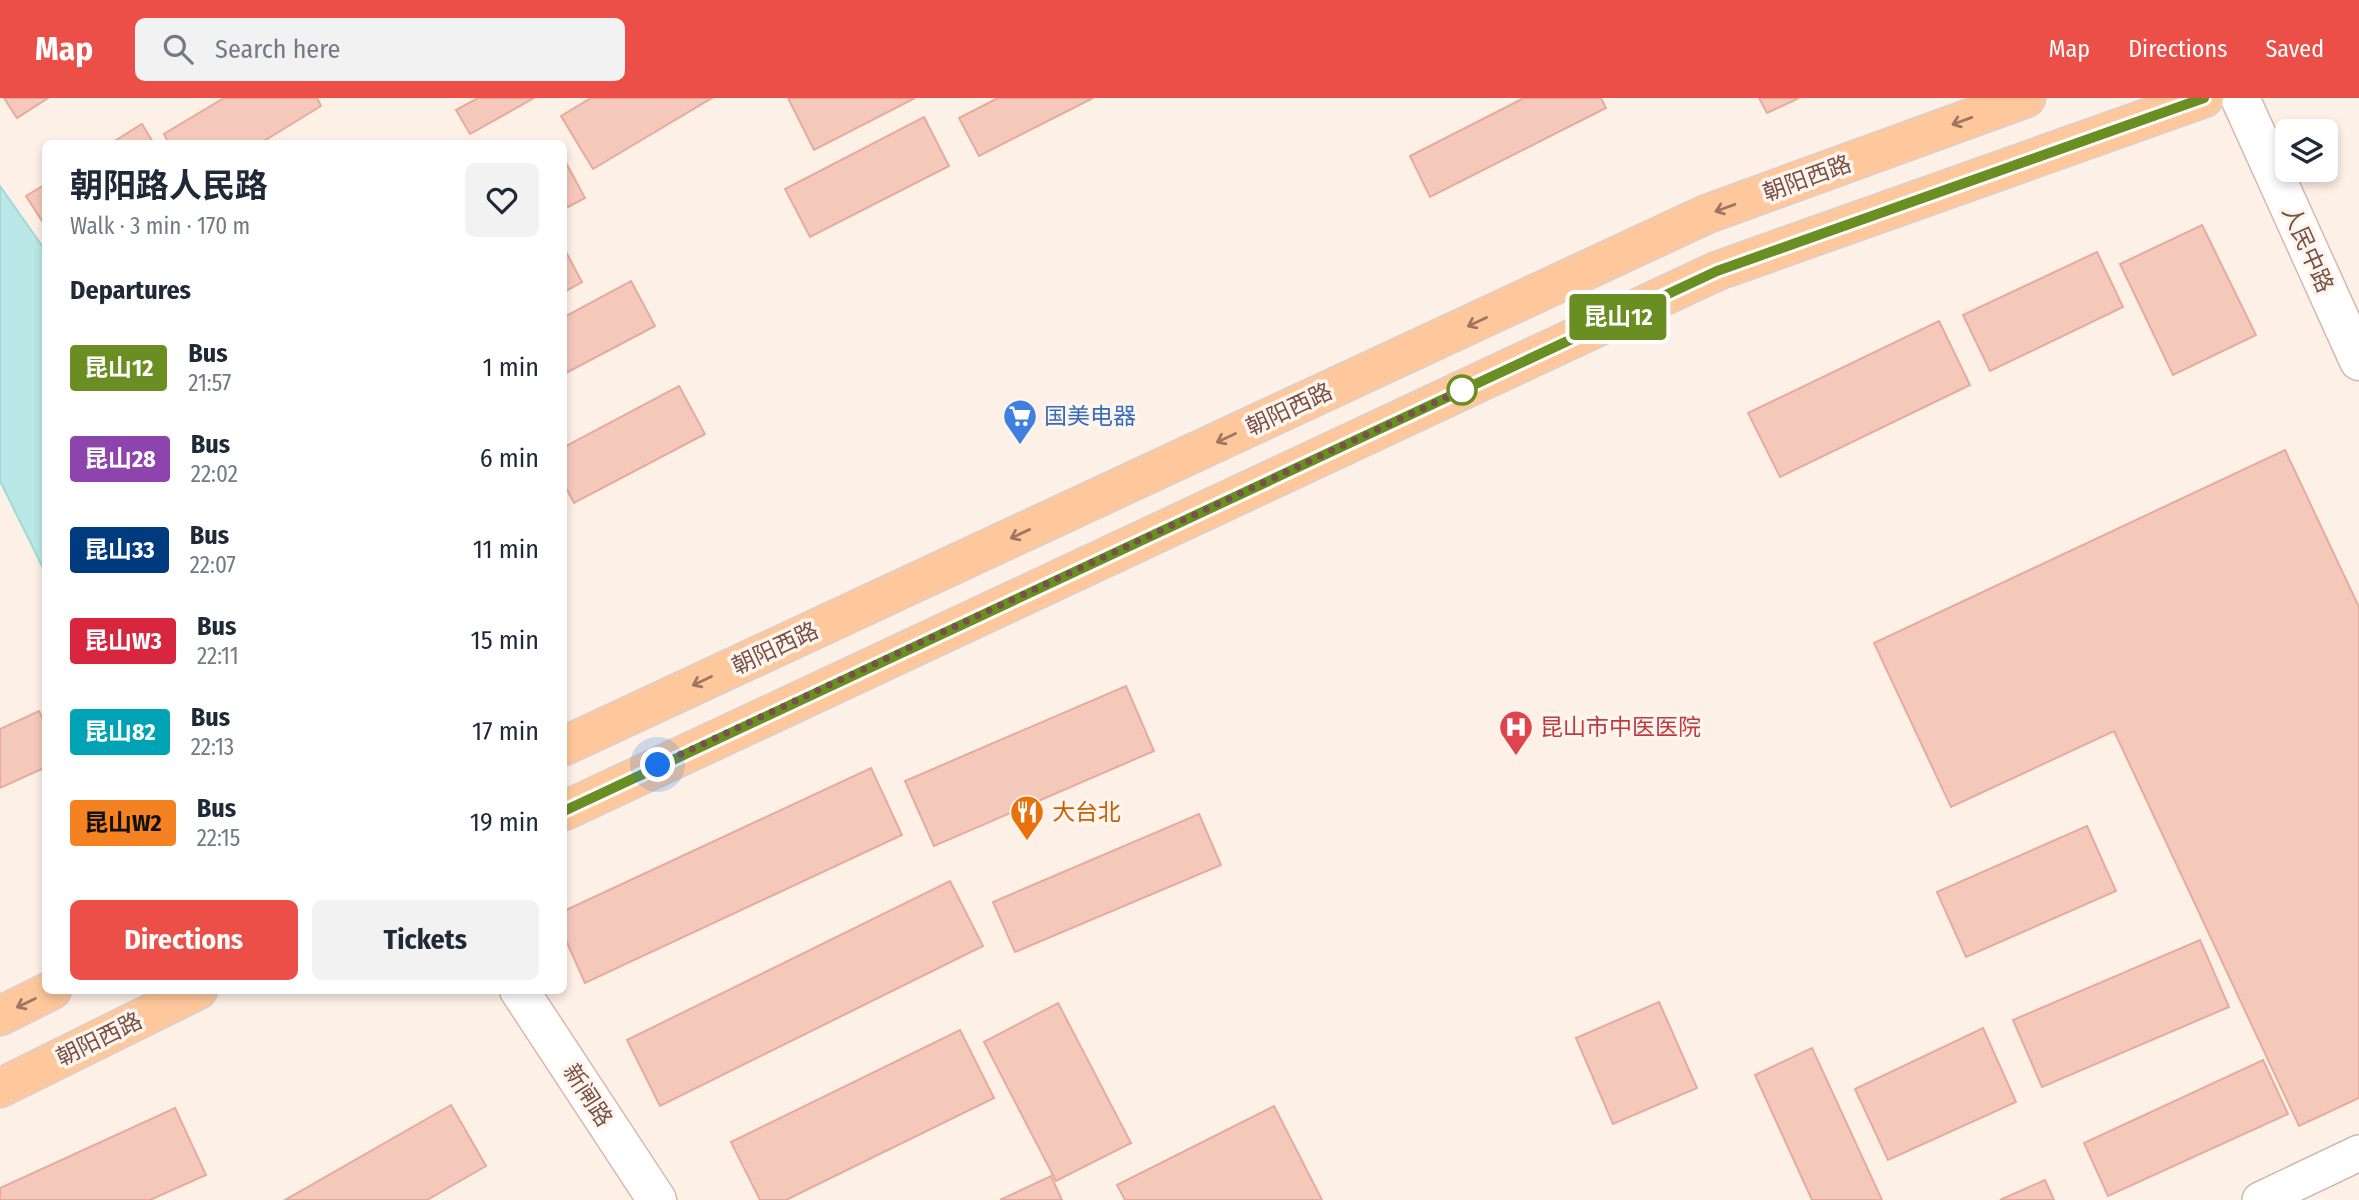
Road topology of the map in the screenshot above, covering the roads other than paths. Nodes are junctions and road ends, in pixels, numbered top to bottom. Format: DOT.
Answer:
graph roads {
  1 [pos="2026,98"];
  2 [pos="2204,98"];
  3 [pos="2240,98"];
  4 [pos="2359,361"];
  5 [pos="567,745"];
  6 [pos="567,810"];
  7 [pos="44,994"];
  8 [pos="190,994"];
  9 [pos="522,994"];
  10 [pos="0,1016"];
  11 [pos="0,1088"];
  12 [pos="2359,1153"];
  13 [pos="657,1200"];
  14 [pos="2260,1200"];
  1 -- 5 [label="main road, 朝阳西路, one-way"];
  2 -- 6 [label="main road"];
  3 -- 4 [label="street, 人民中路"];
  7 -- 10 [label="main road, one-way"];
  8 -- 11 [label="main road, 朝阳西路"];
  9 -- 13 [label="street, 新闸路"];
  12 -- 14 [label="street"];
}
